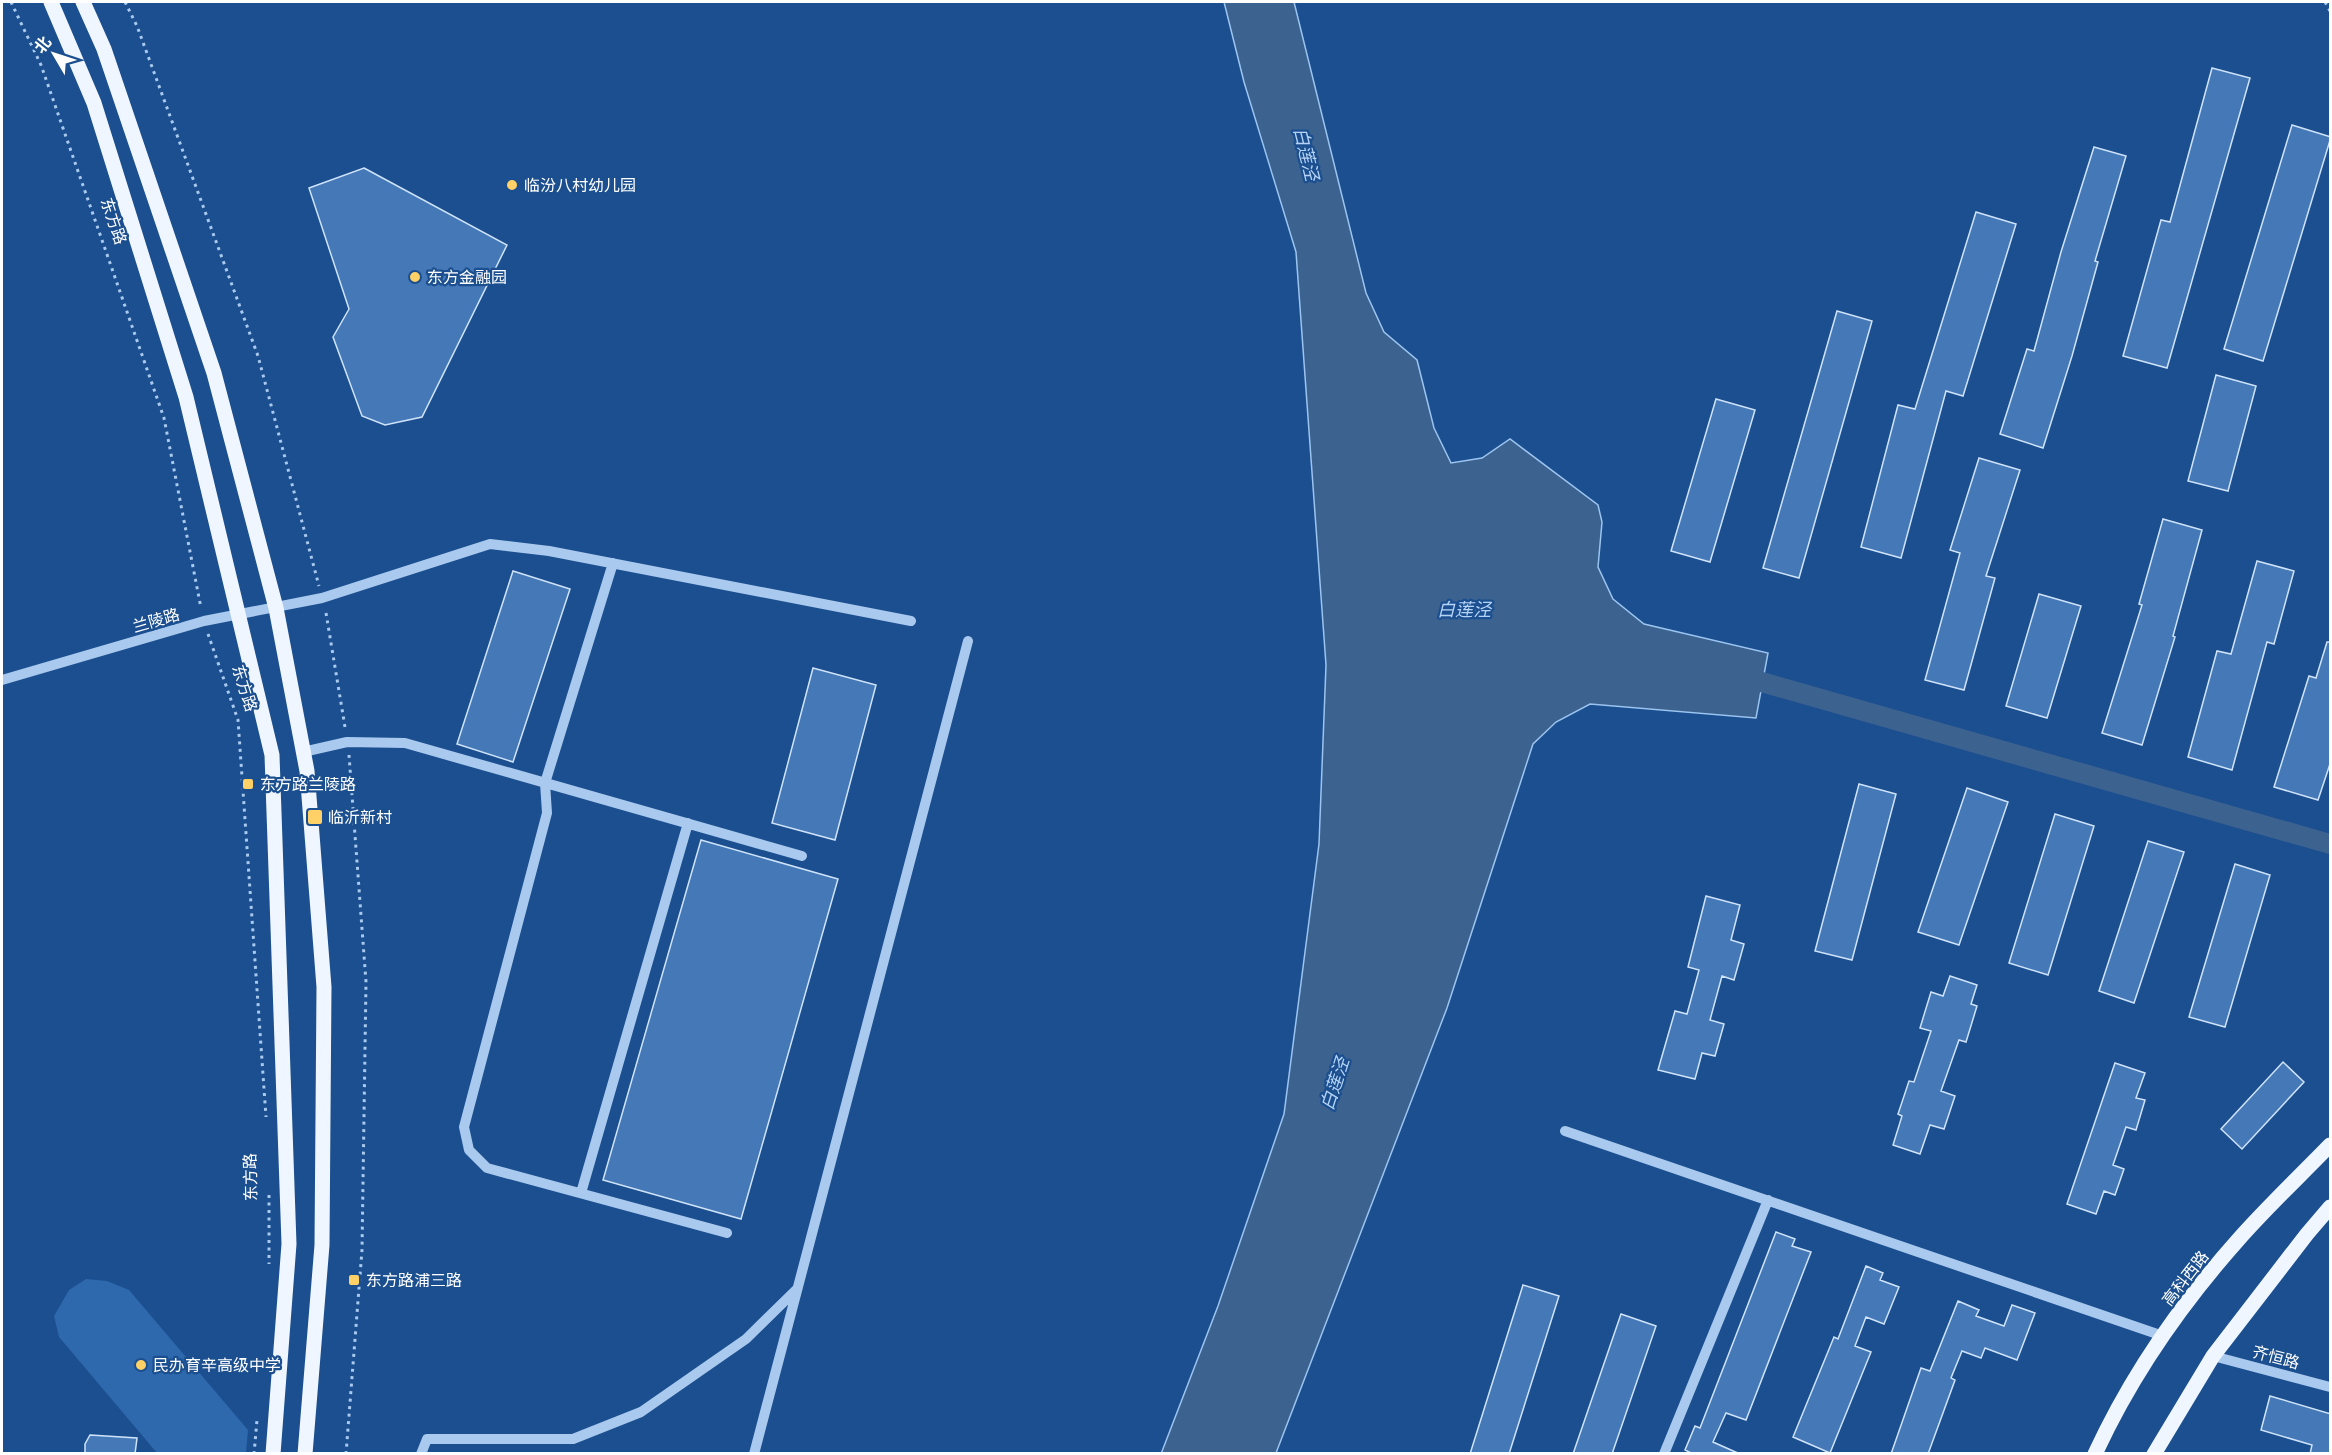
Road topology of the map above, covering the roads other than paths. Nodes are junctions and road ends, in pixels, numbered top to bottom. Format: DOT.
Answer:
graph roads {
  1 [pos="51,2"];
  2 [pos="83,2"];
  3 [pos="613,563"];
  4 [pos="276,608"];
  5 [pos="236,613"];
  6 [pos="911,621"];
  7 [pos="968,640"];
  8 [pos="2,680"];
  9 [pos="303,752"];
  10 [pos="546,783"];
  11 [pos="688,823"];
  12 [pos="802,856"];
  13 [pos="1565,1131"];
  14 [pos="2331,1145"];
  15 [pos="581,1193"];
  16 [pos="1768,1200"];
  17 [pos="2331,1208"];
  18 [pos="727,1233"];
  19 [pos="797,1289"];
  20 [pos="2163,1336"];
  21 [pos="2213,1356"];
  22 [pos="2331,1387"];
  23 [pos="273,1454"];
  24 [pos="305,1454"];
  25 [pos="421,1454"];
  26 [pos="754,1454"];
  27 [pos="1664,1454"];
  28 [pos="2095,1454"];
  29 [pos="2154,1454"];
  1 -- 5 [label="main road, 东方路"];
  2 -- 4 [label="main road"];
  3 -- 4 [label="street, 兰陵路"];
  3 -- 6 [label="street, 兰陵路"];
  3 -- 10 [label="street"];
  4 -- 5 [label="street, 兰陵路"];
  4 -- 9 [label="main road"];
  5 -- 8 [label="street, 兰陵路"];
  5 -- 23 [label="main road, 东方路"];
  7 -- 19 [label="street"];
  9 -- 10 [label="street"];
  9 -- 24 [label="main road"];
  10 -- 11 [label="street"];
  10 -- 15 [label="street"];
  11 -- 12 [label="street"];
  11 -- 15 [label="street"];
  13 -- 16 [label="street"];
  14 -- 20 [label="main road, 高科西路"];
  15 -- 18 [label="street"];
  16 -- 20 [label="street"];
  16 -- 27 [label="street"];
  17 -- 21 [label="main road"];
  19 -- 25 [label="street"];
  19 -- 26 [label="street"];
  20 -- 28 [label="main road, 高科西路"];
  21 -- 22 [label="street, 齐恒路"];
  21 -- 29 [label="main road"];
}
